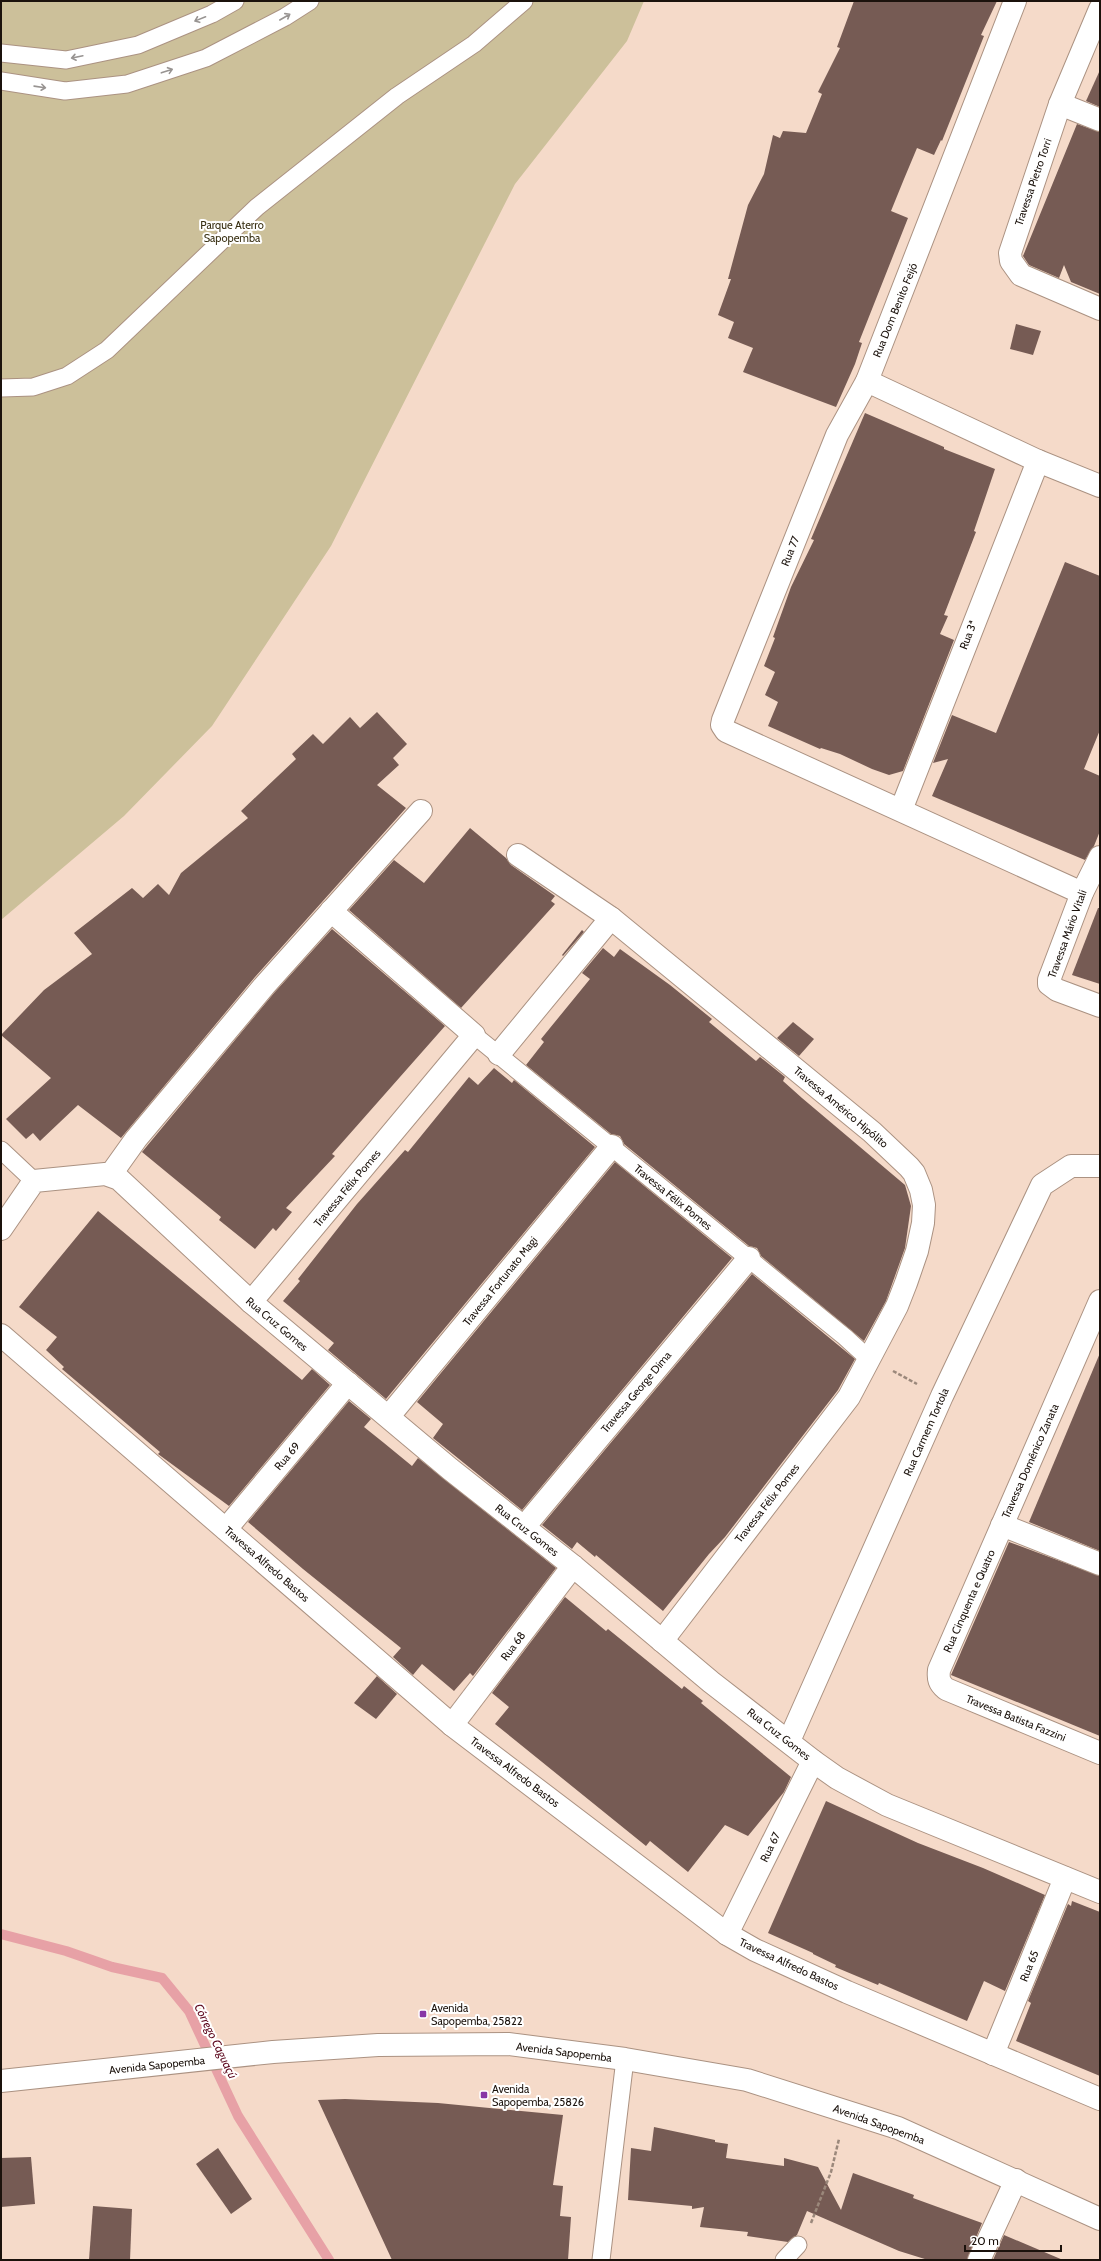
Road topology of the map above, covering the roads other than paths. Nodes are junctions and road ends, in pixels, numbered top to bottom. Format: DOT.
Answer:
graph roads {
  1 [pos="235,1"];
  2 [pos="310,1"];
  3 [pos="524,1"];
  4 [pos="1015,1"];
  5 [pos="1100,9"];
  6 [pos="1,53"];
  7 [pos="1,81"];
  8 [pos="1060,104"];
  9 [pos="1100,120"];
  10 [pos="1100,309"];
  11 [pos="867,381"];
  12 [pos="1,388"];
  13 [pos="1038,461"];
  14 [pos="1100,486"];
  15 [pos="901,810"];
  16 [pos="421,811"];
  17 [pos="518,855"];
  18 [pos="1100,857"];
  19 [pos="1082,893"];
  20 [pos="331,911"];
  21 [pos="611,918"];
  22 [pos="1100,1006"];
  23 [pos="474,1034"];
  24 [pos="499,1054"];
  25 [pos="612,1146"];
  26 [pos="1,1150"];
  27 [pos="1100,1166"];
  28 [pos="111,1174"];
  29 [pos="34,1181"];
  30 [pos="1,1229"];
  31 [pos="748,1258"];
  32 [pos="1100,1301"];
  33 [pos="251,1302"];
  34 [pos="1,1335"];
  35 [pos="869,1359"];
  36 [pos="348,1383"];
  37 [pos="389,1416"];
  38 [pos="1002,1525"];
  39 [pos="524,1527"];
  40 [pos="226,1528"];
  41 [pos="1100,1564"];
  42 [pos="573,1566"];
  43 [pos="662,1641"];
  44 [pos="938,1677"];
  45 [pos="452,1725"];
  46 [pos="789,1741"];
  47 [pos="1100,1753"];
  48 [pos="813,1761"];
  49 [pos="1065,1878"];
  50 [pos="1100,1892"];
  51 [pos="727,1934"];
  52 [pos="993,2054"];
  53 [pos="625,2059"];
  54 [pos="1,2081"];
  55 [pos="1100,2099"];
  56 [pos="1016,2180"];
  57 [pos="1100,2219"];
  58 [pos="798,2244"];
  59 [pos="601,2260"];
  60 [pos="784,2260"];
  61 [pos="979,2260"];
  1 -- 6 [label="lane, one-way"];
  7 -- 2 [label="lane, one-way"];
  3 -- 12 [label="lane"];
  4 -- 11 [label="street, Rua Dom Benito Feijó"];
  5 -- 8 [label="street, Travessa Pietro Torri"];
  8 -- 9 [label="street"];
  8 -- 10 [label="street, Travessa Pietro Torri"];
  11 -- 13 [label="street"];
  11 -- 15 [label="street, Rua 77"];
  13 -- 14 [label="street"];
  13 -- 15 [label="street, Rua 3ª"];
  15 -- 19 [label="street"];
  16 -- 20 [label="street"];
  17 -- 21 [label="street, Travessa Américo Hipólito"];
  18 -- 19 [label="street, Travessa Mário Vitali"];
  19 -- 22 [label="street, Travessa Mário Vitali"];
  20 -- 23 [label="street"];
  20 -- 28 [label="street"];
  21 -- 24 [label="street"];
  21 -- 35 [label="street, Travessa Américo Hipólito"];
  23 -- 24 [label="lane, Travessa Félix Pomes"];
  23 -- 33 [label="street, Travessa Félix Pomes"];
  24 -- 25 [label="lane, Travessa Félix Pomes"];
  25 -- 31 [label="lane, Travessa Félix Pomes"];
  25 -- 37 [label="street, Travessa Fortunato Magi"];
  26 -- 29 [label="lane"];
  27 -- 46 [label="street, Rua Carmem Tortola"];
  28 -- 29 [label="street"];
  28 -- 33 [label="street, Rua Cruz Gomes"];
  29 -- 30 [label="street"];
  31 -- 35 [label="lane, Travessa Félix Pomes"];
  31 -- 39 [label="street, Travessa George Dima"];
  32 -- 38 [label="street, Travessa Domênico Zanata"];
  33 -- 36 [label="street, Rua Cruz Gomes"];
  34 -- 40 [label="street, Travessa Alfredo Bastos"];
  35 -- 43 [label="street, Travessa Félix Pomes"];
  36 -- 37 [label="street, Rua Cruz Gomes"];
  36 -- 40 [label="street, Rua 69"];
  37 -- 39 [label="street, Rua Cruz Gomes"];
  38 -- 41 [label="street, Travessa Domênico Zanata"];
  38 -- 44 [label="street, Rua Cinquenta e Quatro"];
  39 -- 42 [label="street, Rua Cruz Gomes"];
  40 -- 45 [label="street, Travessa Alfredo Bastos"];
  42 -- 43 [label="street, Rua Cruz Gomes"];
  42 -- 45 [label="street, Rua 68"];
  43 -- 46 [label="street, Rua Cruz Gomes"];
  44 -- 47 [label="street, Travessa Batista Fazzini"];
  45 -- 51 [label="street, Travessa Alfredo Bastos"];
  46 -- 48 [label="street, Rua Cruz Gomes"];
  48 -- 49 [label="street, Rua Cruz Gomes"];
  48 -- 51 [label="street, Rua 67"];
  49 -- 50 [label="street, Rua Cruz Gomes"];
  49 -- 52 [label="street, Rua 65"];
  51 -- 52 [label="street, Travessa Alfredo Bastos"];
  52 -- 55 [label="street, Travessa Alfredo Bastos"];
  53 -- 54 [label="street, Avenida Sapopemba"];
  53 -- 56 [label="street, Avenida Sapopemba"];
  53 -- 59 [label="lane"];
  56 -- 57 [label="street, Avenida Sapopemba"];
  56 -- 61 [label="street"];
  58 -- 60 [label="lane"];
}
